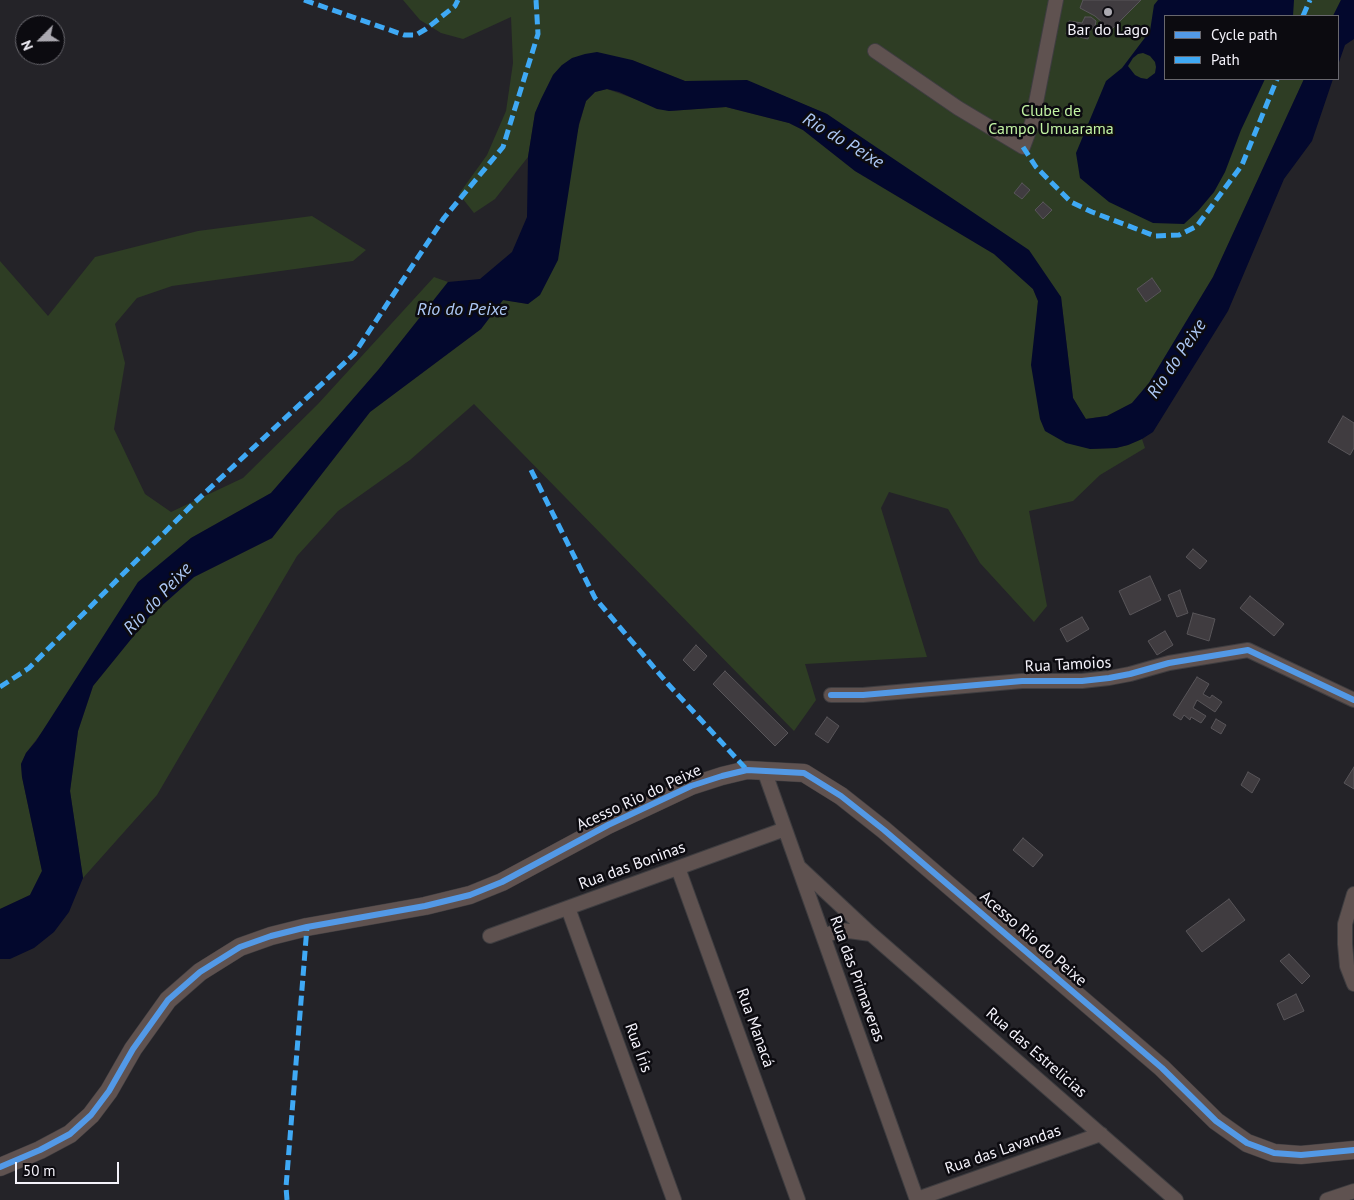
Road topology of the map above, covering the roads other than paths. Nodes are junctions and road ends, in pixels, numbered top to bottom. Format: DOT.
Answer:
graph roads {
  1 [pos="1056,0"];
  2 [pos="875,50"];
  3 [pos="831,695"];
  4 [pos="1354,700"];
  5 [pos="764,770"];
  6 [pos="785,829"];
  7 [pos="798,866"];
  8 [pos="678,868"];
  9 [pos="1354,894"];
  10 [pos="568,908"];
  11 [pos="871,934"];
  12 [pos="490,936"];
  13 [pos="823,936"];
  14 [pos="1354,984"];
  15 [pos="1101,1134"];
  16 [pos="1354,1150"];
  17 [pos="0,1166"];
  18 [pos="1354,1191"];
  19 [pos="674,1200"];
  20 [pos="798,1200"];
  21 [pos="917,1200"];
  22 [pos="1176,1200"];
  23 [pos="1327,1200"];
  1 -- 2 [label="street"];
  3 -- 4 [label="street, Rua Tamoios"];
  5 -- 6 [label="street, Rua das Primaveras"];
  5 -- 16 [label="street, Acesso Rio do Peixe"];
  5 -- 17 [label="street, Acesso Rio do Peixe"];
  6 -- 7 [label="street, Rua das Primaveras"];
  6 -- 8 [label="street, Rua das Boninas"];
  7 -- 11 [label="street, Rua das Estrelicias"];
  7 -- 13 [label="street, Rua das Primaveras"];
  8 -- 10 [label="street, Rua das Boninas"];
  8 -- 20 [label="street, Rua Manacá"];
  9 -- 14 [label="street"];
  10 -- 12 [label="street, Rua das Boninas"];
  10 -- 19 [label="street, Rua Íris"];
  11 -- 13 [label="street"];
  11 -- 15 [label="street, Rua das Estrelicias"];
  13 -- 21 [label="street, Rua das Primaveras"];
  15 -- 21 [label="street, Rua das Lavandas"];
  15 -- 22 [label="street, Rua das Estrelicias"];
  18 -- 23 [label="street"];
}
